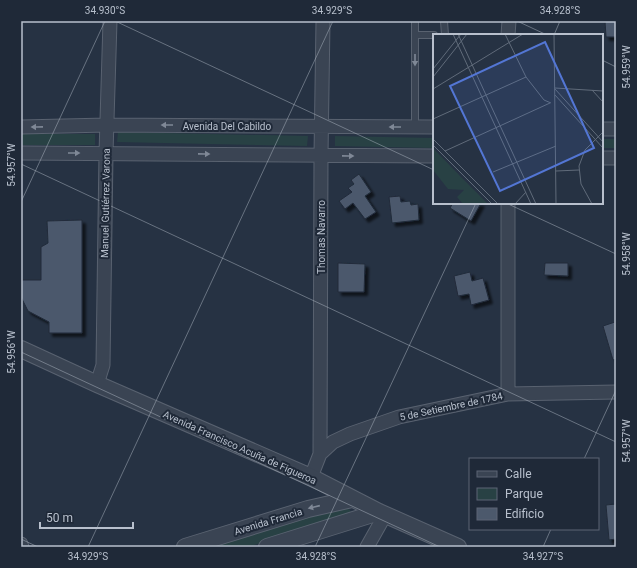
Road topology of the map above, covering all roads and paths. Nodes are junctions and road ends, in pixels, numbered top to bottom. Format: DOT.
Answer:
graph roads {
  1 [pos="110,21"];
  2 [pos="323,21"];
  3 [pos="415,21"];
  4 [pos="444,21"];
  5 [pos="509,21"];
  6 [pos="445,34"];
  7 [pos="508,34"];
  8 [pos="415,35"];
  9 [pos="433,36"];
  10 [pos="107,125"];
  11 [pos="322,126"];
  12 [pos="21,127"];
  13 [pos="415,127"];
  14 [pos="433,127"];
  15 [pos="603,129"];
  16 [pos="616,129"];
  17 [pos="21,153"];
  18 [pos="106,153"];
  19 [pos="321,155"];
  20 [pos="433,156"];
  21 [pos="603,158"];
  22 [pos="616,158"];
  23 [pos="508,204"];
  24 [pos="21,349"];
  25 [pos="97,384"];
  26 [pos="616,392"];
  27 [pos="508,394"];
  28 [pos="320,454"];
  29 [pos="311,477"];
  30 [pos="352,498"];
  31 [pos="382,513"];
  32 [pos="21,544"];
  33 [pos="22,547"];
  34 [pos="185,547"];
  35 [pos="267,547"];
  36 [pos="367,547"];
  37 [pos="458,547"];
  1 -- 10 [label="street, Manuel Gutiérrez Varona"];
  2 -- 11 [label="street, Thomas Navarro"];
  3 -- 8 [label="lane"];
  4 -- 6 [label="lane"];
  5 -- 7 [label="street"];
  8 -- 9 [label="lane"];
  8 -- 13 [label="lane, one-way"];
  11 -- 10 [label="street, Avenida Del Cabildo, one-way"];
  10 -- 12 [label="street, Avenida Del Cabildo, one-way"];
  10 -- 18 [label="street, Manuel Gutiérrez Varona"];
  13 -- 11 [label="street, Avenida Del Cabildo, one-way"];
  11 -- 19 [label="street, Thomas Navarro"];
  13 -- 14 [label="street, Avenida Del Cabildo"];
  15 -- 16 [label="street"];
  17 -- 18 [label="street, one-way"];
  18 -- 19 [label="street, one-way"];
  18 -- 25 [label="street, Manuel Gutiérrez Varona"];
  19 -- 20 [label="street, one-way"];
  19 -- 28 [label="street, Thomas Navarro"];
  21 -- 22 [label="street"];
  23 -- 27 [label="street"];
  24 -- 25 [label="street, Avenida Francisco Acuña de Figueroa"];
  25 -- 29 [label="street, Avenida Francisco Acuña de Figueroa"];
  26 -- 27 [label="street, 5 de Setiembre de 1784"];
  27 -- 28 [label="street, 5 de Setiembre de 1784"];
  28 -- 29 [label="street, 5 de Setiembre de 1784"];
  29 -- 30 [label="street, Avenida Francisco Acuña de Figueroa"];
  30 -- 31 [label="street, Avenida Francisco Acuña de Figueroa"];
  30 -- 34 [label="street, Avenida Francia, one-way"];
  31 -- 35 [label="street"];
  31 -- 36 [label="street"];
  31 -- 37 [label="street, Avenida Francisco Acuña de Figueroa"];
  32 -- 33 [label="street"];
}
